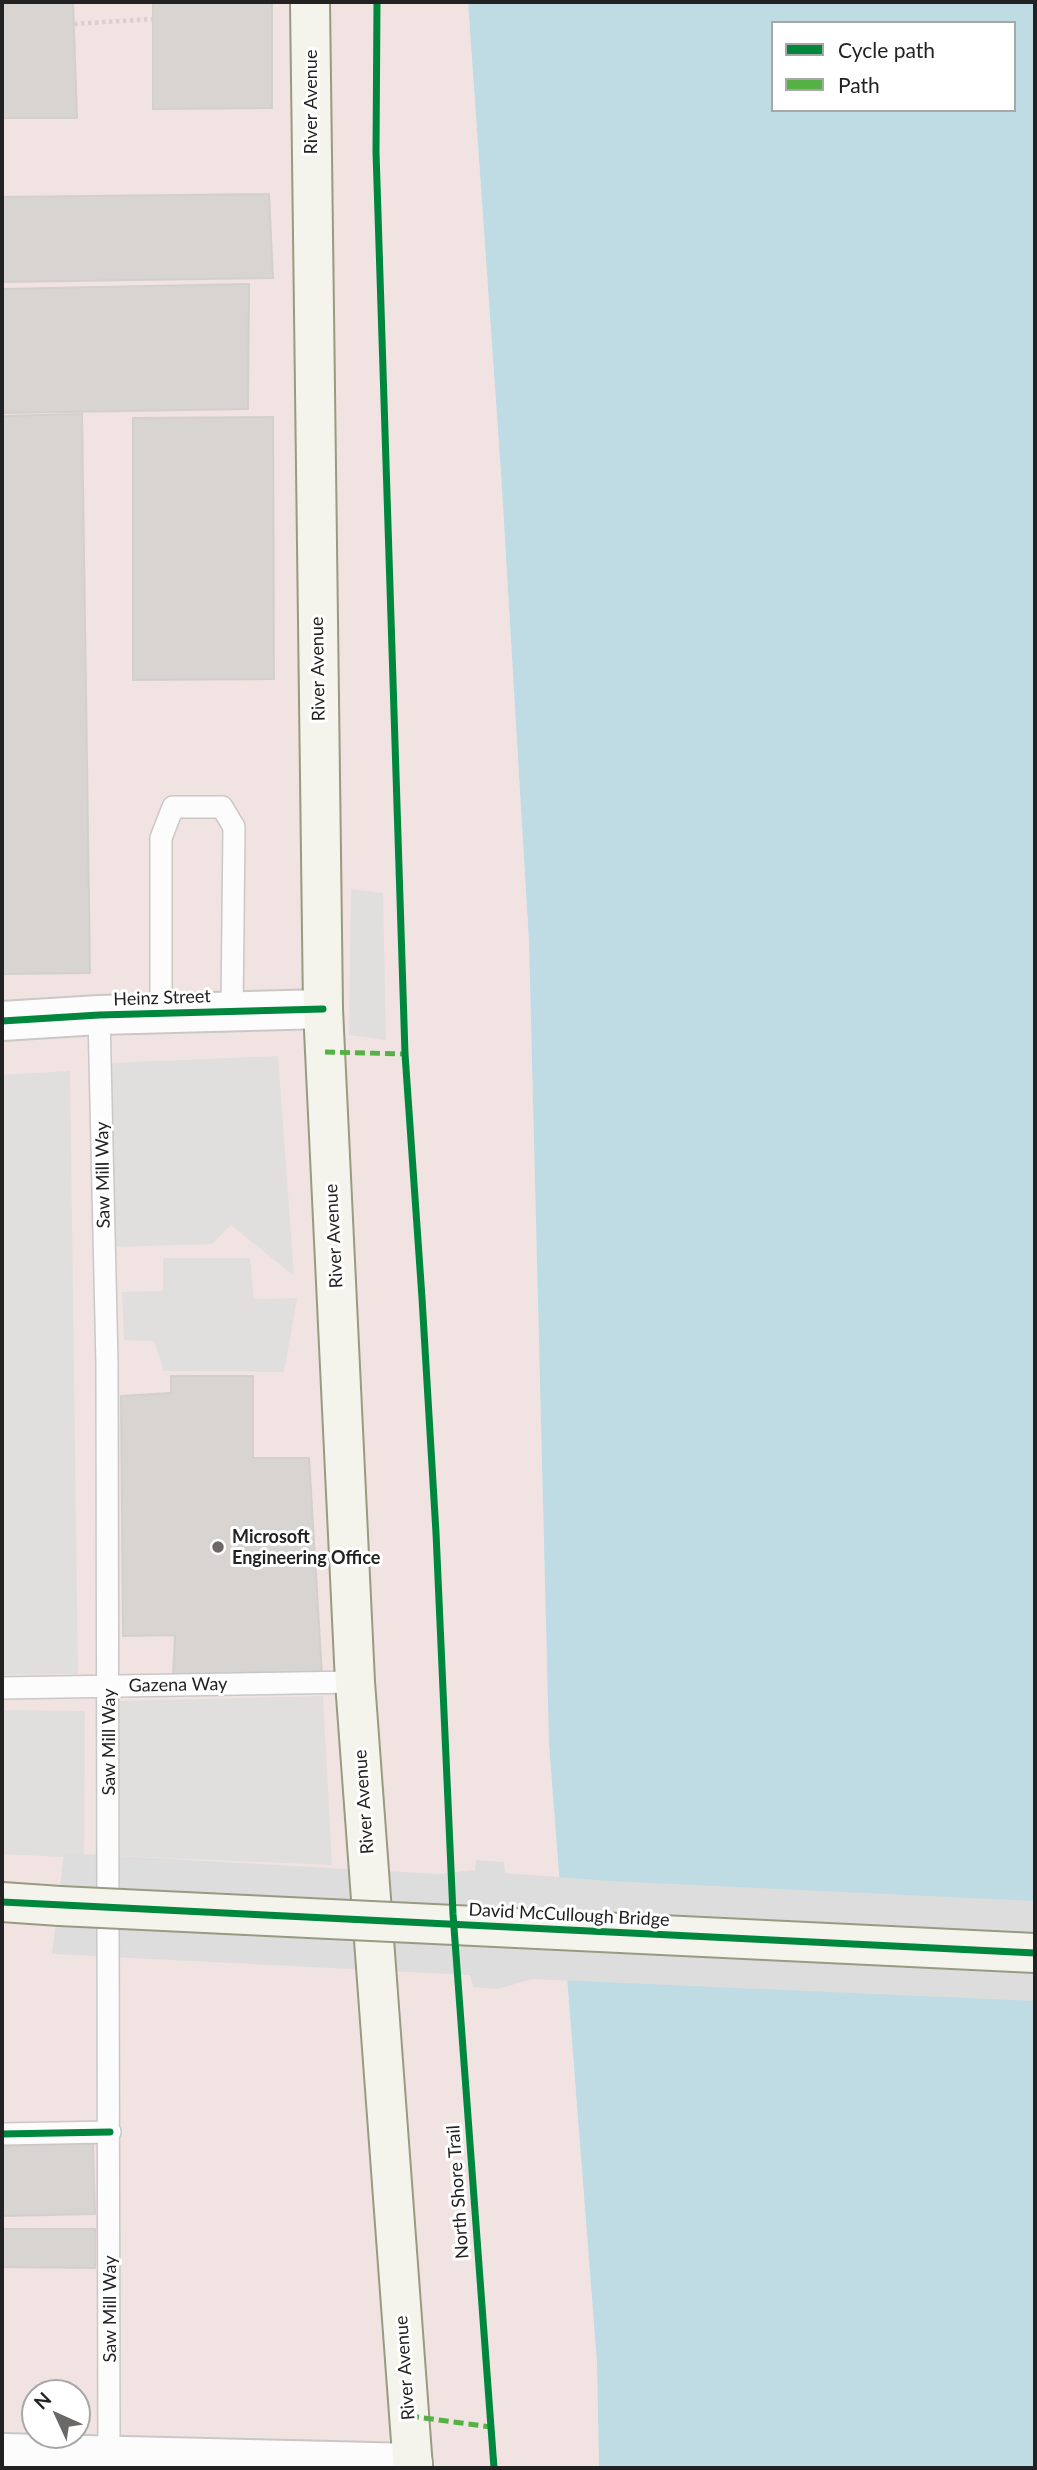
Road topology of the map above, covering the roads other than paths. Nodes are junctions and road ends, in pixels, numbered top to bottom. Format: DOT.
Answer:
graph roads {
  1 [pos="310,2"];
  2 [pos="323,1009"];
  3 [pos="232,1012"];
  4 [pos="161,1013"];
  5 [pos="99,1015"];
  6 [pos="2,1021"];
  7 [pos="355,1682"];
  8 [pos="108,1687"];
  9 [pos="2,1688"];
  10 [pos="2,1902"];
  11 [pos="1035,1953"];
  12 [pos="110,2132"];
  13 [pos="2,2134"];
  14 [pos="2,2453"];
  15 [pos="109,2462"];
  16 [pos="413,2466"];
  1 -- 2 [label="street, River Avenue"];
  2 -- 3 [label="street, Heinz Street"];
  2 -- 7 [label="street, River Avenue"];
  3 -- 4 [label="street, Heinz Street"];
  3 -- 4 [label="lane"];
  4 -- 5 [label="street, Heinz Street"];
  5 -- 6 [label="street, Heinz Street"];
  5 -- 8 [label="lane, Saw Mill Way"];
  7 -- 8 [label="lane, Gazena Way"];
  7 -- 16 [label="street, River Avenue"];
  8 -- 9 [label="lane, Gazena Way"];
  8 -- 12 [label="lane, Saw Mill Way"];
  10 -- 11 [label="street, David McCullough Bridge, bridge"];
  12 -- 13 [label="lane"];
  12 -- 15 [label="lane, Saw Mill Way"];
  14 -- 15 [label="street"];
  15 -- 16 [label="street"];
}
